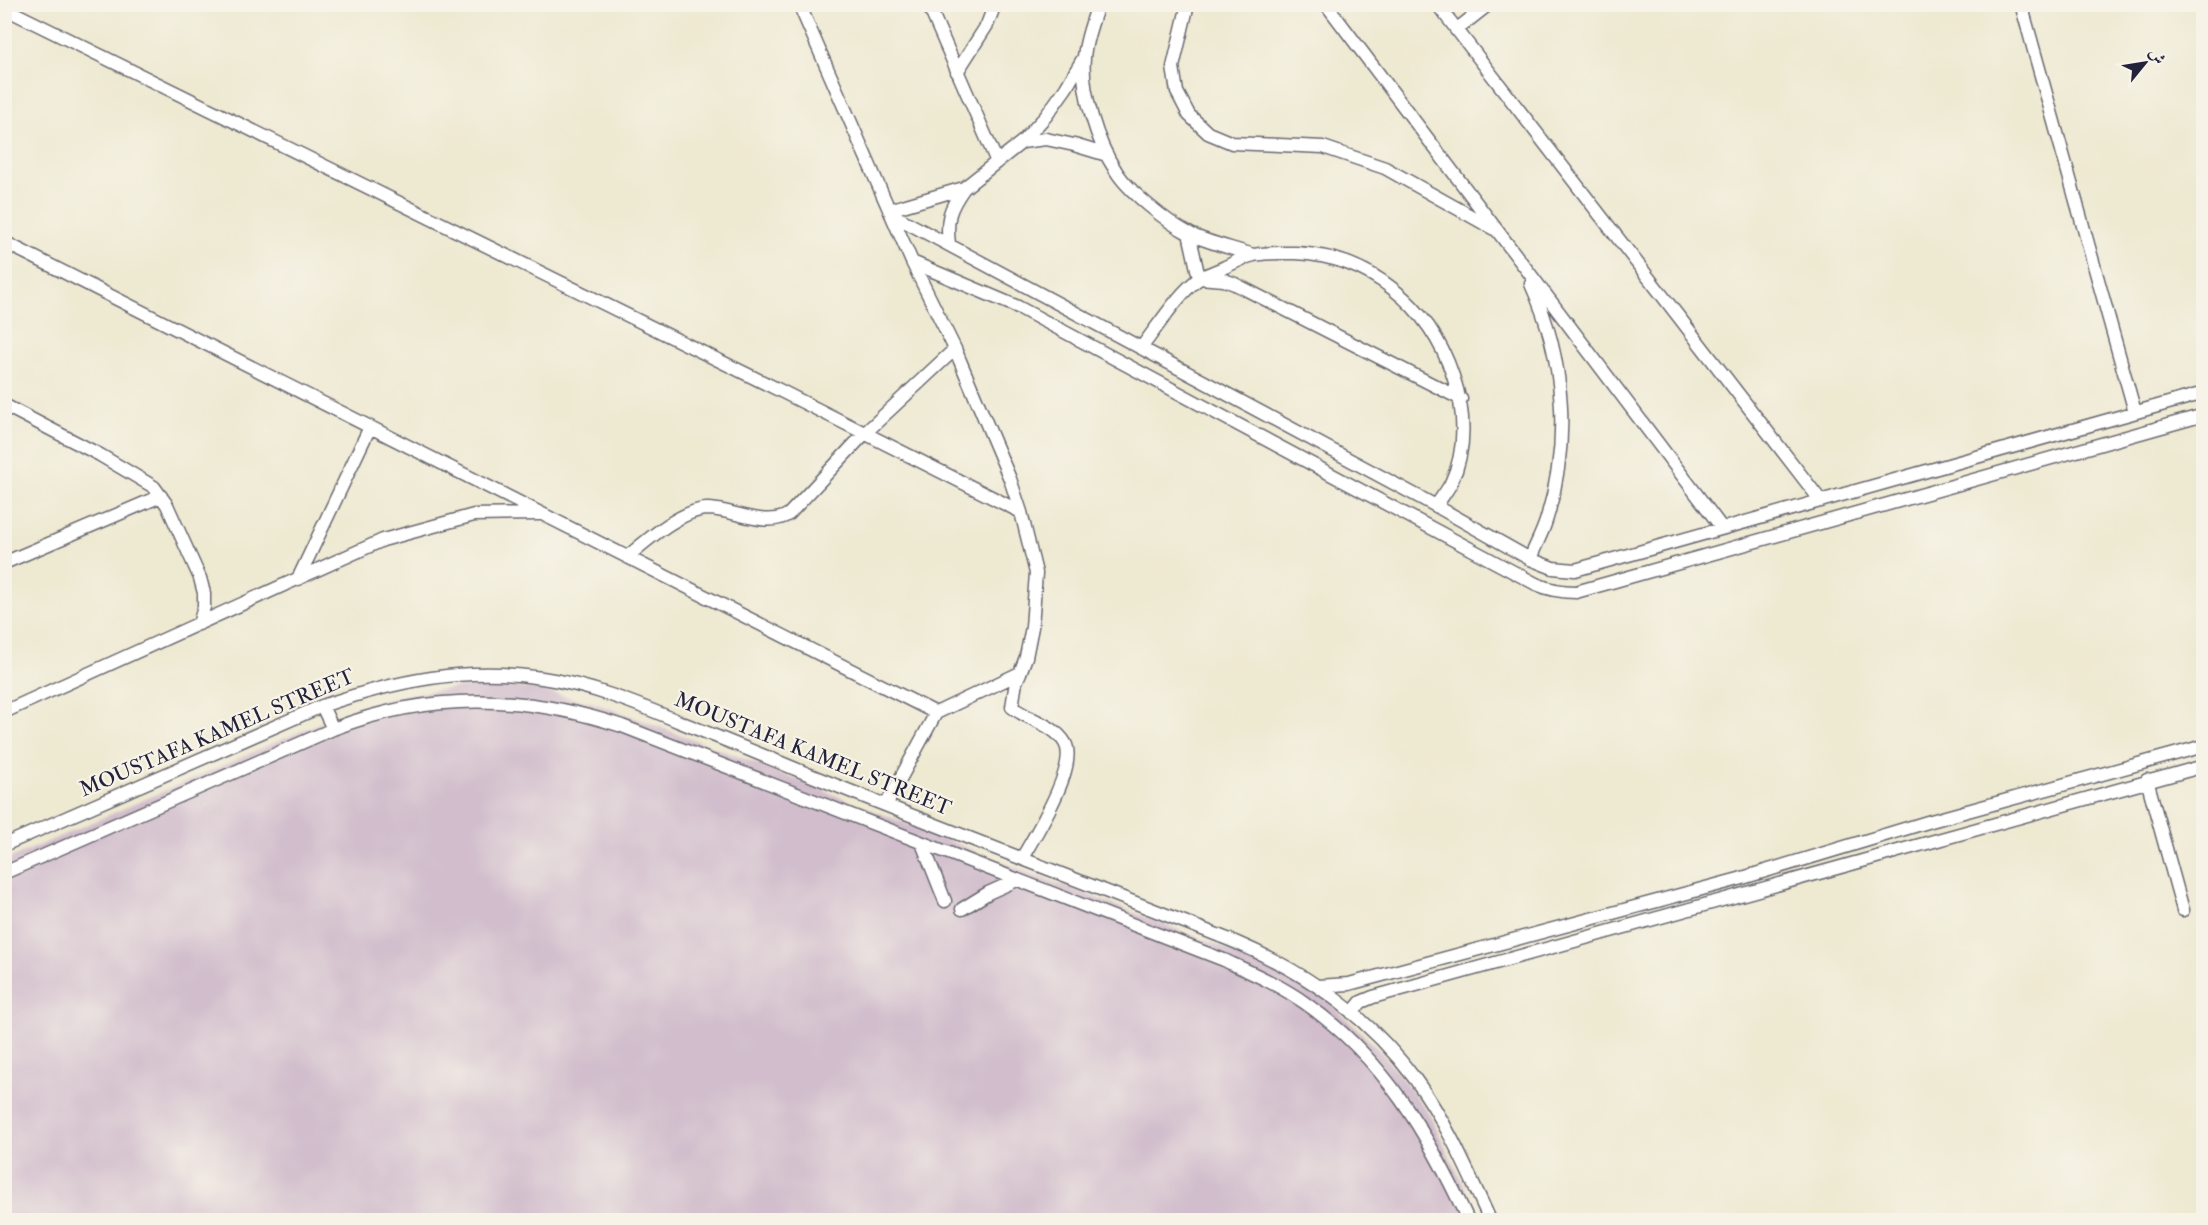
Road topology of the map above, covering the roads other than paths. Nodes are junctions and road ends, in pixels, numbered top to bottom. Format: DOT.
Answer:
graph roads {
  1 [pos="799,4"];
  2 [pos="928,4"];
  3 [pos="995,4"];
  4 [pos="1098,4"];
  5 [pos="1188,4"];
  6 [pos="1326,4"];
  7 [pos="1437,4"];
  8 [pos="1489,4"];
  9 [pos="2021,4"];
  10 [pos="4,8"];
  11 [pos="1456,30"];
  12 [pos="1083,57"];
  13 [pos="957,72"];
  14 [pos="1022,142"];
  15 [pos="1107,155"];
  16 [pos="997,162"];
  17 [pos="964,188"];
  18 [pos="890,212"];
  19 [pos="1498,231"];
  20 [pos="1189,233"];
  21 [pos="4,242"];
  22 [pos="949,244"];
  23 [pos="1254,255"];
  24 [pos="912,262"];
  25 [pos="1522,264"];
  26 [pos="1200,279"];
  27 [pos="1141,348"];
  28 [pos="955,350"];
  29 [pos="2204,393"];
  30 [pos="1461,399"];
  31 [pos="4,405"];
  32 [pos="2135,412"];
  33 [pos="2204,415"];
  34 [pos="370,427"];
  35 [pos="865,433"];
  36 [pos="161,496"];
  37 [pos="1821,501"];
  38 [pos="1436,506"];
  39 [pos="1021,512"];
  40 [pos="542,514"];
  41 [pos="1722,528"];
  42 [pos="627,557"];
  43 [pos="1530,559"];
  44 [pos="4,563"];
  45 [pos="297,579"];
  46 [pos="199,624"];
  47 [pos="1020,673"];
  48 [pos="322,706"];
  49 [pos="4,711"];
  50 [pos="936,713"];
  51 [pos="333,729"];
  52 [pos="2204,746"];
  53 [pos="2204,766"];
  54 [pos="2147,780"];
  55 [pos="886,805"];
  56 [pos="970,838"];
  57 [pos="922,843"];
  58 [pos="986,844"];
  59 [pos="4,845"];
  60 [pos="962,858"];
  61 [pos="1022,858"];
  62 [pos="978,865"];
  63 [pos="4,873"];
  64 [pos="1017,880"];
  65 [pos="945,901"];
  66 [pos="962,909"];
  67 [pos="2183,910"];
  68 [pos="1318,986"];
  69 [pos="1353,1013"];
  70 [pos="1482,1202"];
  71 [pos="1465,1215"];
  72 [pos="1490,1221"];
  1 -- 18 [label="street"];
  2 -- 13 [label="street"];
  3 -- 13 [label="street"];
  4 -- 12 [label="street"];
  5 -- 19 [label="street"];
  6 -- 19 [label="street"];
  7 -- 11 [label="street"];
  8 -- 11 [label="street"];
  9 -- 32 [label="street"];
  10 -- 35 [label="street"];
  11 -- 37 [label="street"];
  12 -- 14 [label="street"];
  12 -- 15 [label="street"];
  13 -- 16 [label="street"];
  14 -- 15 [label="street"];
  14 -- 16 [label="street"];
  15 -- 20 [label="street"];
  16 -- 17 [label="street"];
  17 -- 18 [label="street"];
  17 -- 22 [label="street"];
  18 -- 22 [label="street"];
  18 -- 24 [label="street"];
  19 -- 25 [label="street"];
  20 -- 23 [label="street"];
  20 -- 26 [label="street"];
  21 -- 34 [label="street"];
  22 -- 27 [label="street"];
  23 -- 26 [label="street"];
  23 -- 30 [label="street"];
  24 -- 28 [label="street"];
  24 -- 33 [label="street"];
  25 -- 41 [label="street"];
  25 -- 43 [label="street"];
  26 -- 27 [label="street"];
  26 -- 30 [label="street"];
  27 -- 38 [label="street"];
  28 -- 35 [label="street"];
  28 -- 39 [label="street"];
  29 -- 32 [label="street"];
  30 -- 38 [label="street"];
  31 -- 36 [label="street"];
  32 -- 37 [label="street"];
  34 -- 40 [label="street"];
  34 -- 45 [label="street"];
  35 -- 39 [label="street"];
  35 -- 42 [label="street"];
  36 -- 44 [label="street"];
  36 -- 46 [label="street"];
  37 -- 41 [label="street"];
  38 -- 43 [label="street"];
  39 -- 47 [label="street"];
  40 -- 42 [label="street"];
  40 -- 45 [label="street"];
  41 -- 43 [label="street"];
  42 -- 50 [label="street"];
  45 -- 46 [label="street"];
  46 -- 49 [label="street"];
  47 -- 50 [label="street"];
  47 -- 61 [label="street"];
  48 -- 51 [label="street"];
  48 -- 55 [label="street, MOUSTAFA KAMEL STREET"];
  48 -- 59 [label="street, MOUSTAFA KAMEL STREET"];
  50 -- 55 [label="street"];
  51 -- 57 [label="street, MOUSTAFA KAMEL STREET"];
  51 -- 63 [label="street, MOUSTAFA KAMEL STREET"];
  52 -- 68 [label="street"];
  53 -- 54 [label="street"];
  54 -- 67 [label="street"];
  54 -- 69 [label="street"];
  55 -- 56 [label="street, MOUSTAFA KAMEL STREET"];
  56 -- 58 [label="street, MOUSTAFA KAMEL STREET"];
  56 -- 60 [label="street"];
  57 -- 60 [label="street, MOUSTAFA KAMEL STREET"];
  57 -- 65 [label="street"];
  58 -- 61 [label="street, MOUSTAFA KAMEL STREET"];
  58 -- 62 [label="street"];
  60 -- 62 [label="street, MOUSTAFA KAMEL STREET"];
  61 -- 68 [label="street, MOUSTAFA KAMEL STREET"];
  62 -- 64 [label="street, MOUSTAFA KAMEL STREET"];
  64 -- 66 [label="street"];
  64 -- 71 [label="street, MOUSTAFA KAMEL STREET"];
  68 -- 69 [label="street, MOUSTAFA KAMEL STREET"];
  69 -- 70 [label="street, MOUSTAFA KAMEL STREET"];
  70 -- 71 [label="street"];
  70 -- 72 [label="street, MOUSTAFA KAMEL STREET"];
}
